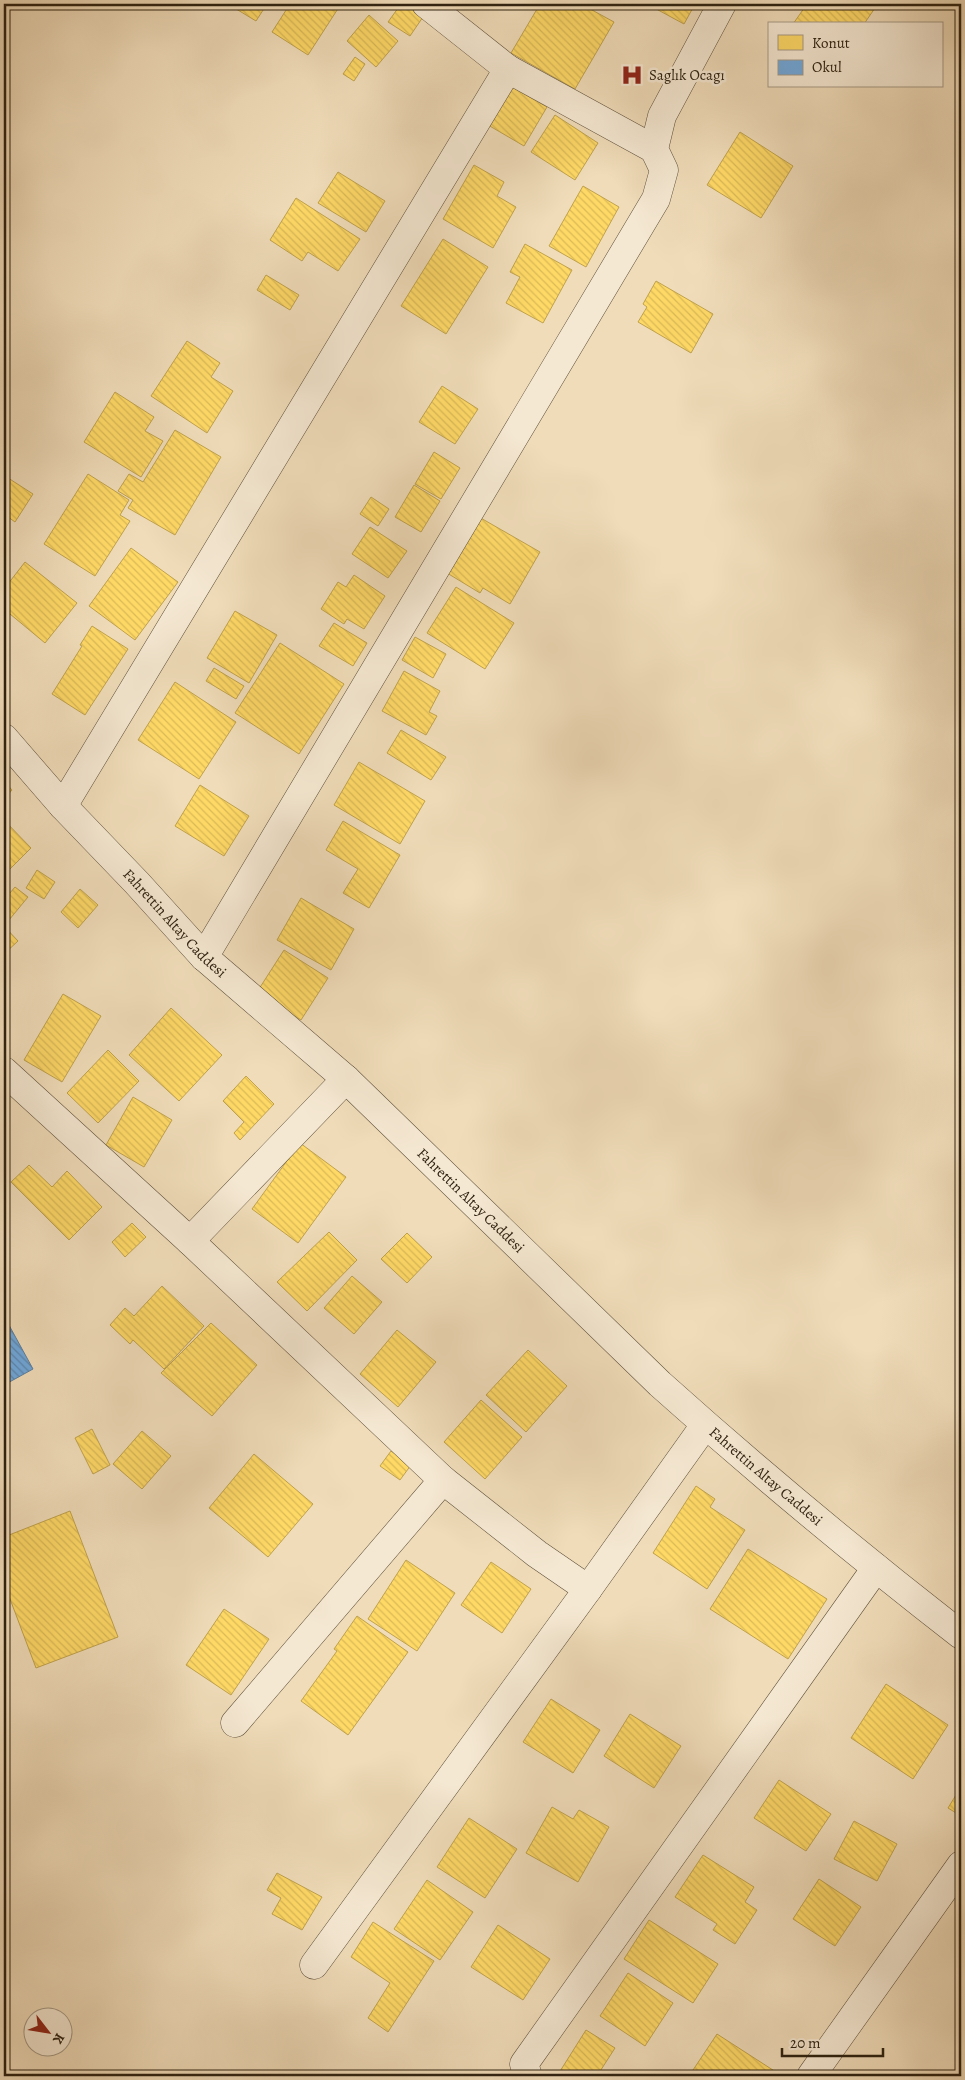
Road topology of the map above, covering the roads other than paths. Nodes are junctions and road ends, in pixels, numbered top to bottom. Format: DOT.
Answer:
graph roads {
  1 [pos="426,4"];
  2 [pos="722,4"];
  3 [pos="508,69"];
  4 [pos="654,149"];
  5 [pos="4,738"];
  6 [pos="63,806"];
  7 [pos="204,957"];
  8 [pos="4,1071"];
  9 [pos="346,1079"];
  10 [pos="190,1241"];
  11 [pos="705,1425"];
  12 [pos="443,1480"];
  13 [pos="876,1568"];
  14 [pos="588,1589"];
  15 [pos="961,1635"];
  16 [pos="235,1723"];
  17 [pos="961,1866"];
  18 [pos="314,1965"];
  19 [pos="528,2076"];
  20 [pos="811,2076"];
  1 -- 3 [label="street"];
  2 -- 4 [label="street"];
  3 -- 4 [label="street"];
  3 -- 6 [label="street"];
  4 -- 7 [label="street"];
  5 -- 6 [label="street, Fahrettin Altay Caddesi"];
  6 -- 7 [label="street, Fahrettin Altay Caddesi"];
  7 -- 9 [label="street, Fahrettin Altay Caddesi"];
  8 -- 10 [label="street"];
  9 -- 10 [label="street"];
  9 -- 11 [label="street, Fahrettin Altay Caddesi"];
  10 -- 12 [label="street"];
  11 -- 13 [label="street, Fahrettin Altay Caddesi"];
  11 -- 14 [label="street"];
  12 -- 14 [label="street"];
  12 -- 16 [label="street"];
  13 -- 15 [label="street, Fahrettin Altay Caddesi"];
  13 -- 19 [label="street"];
  14 -- 18 [label="street"];
  17 -- 20 [label="street"];
}
